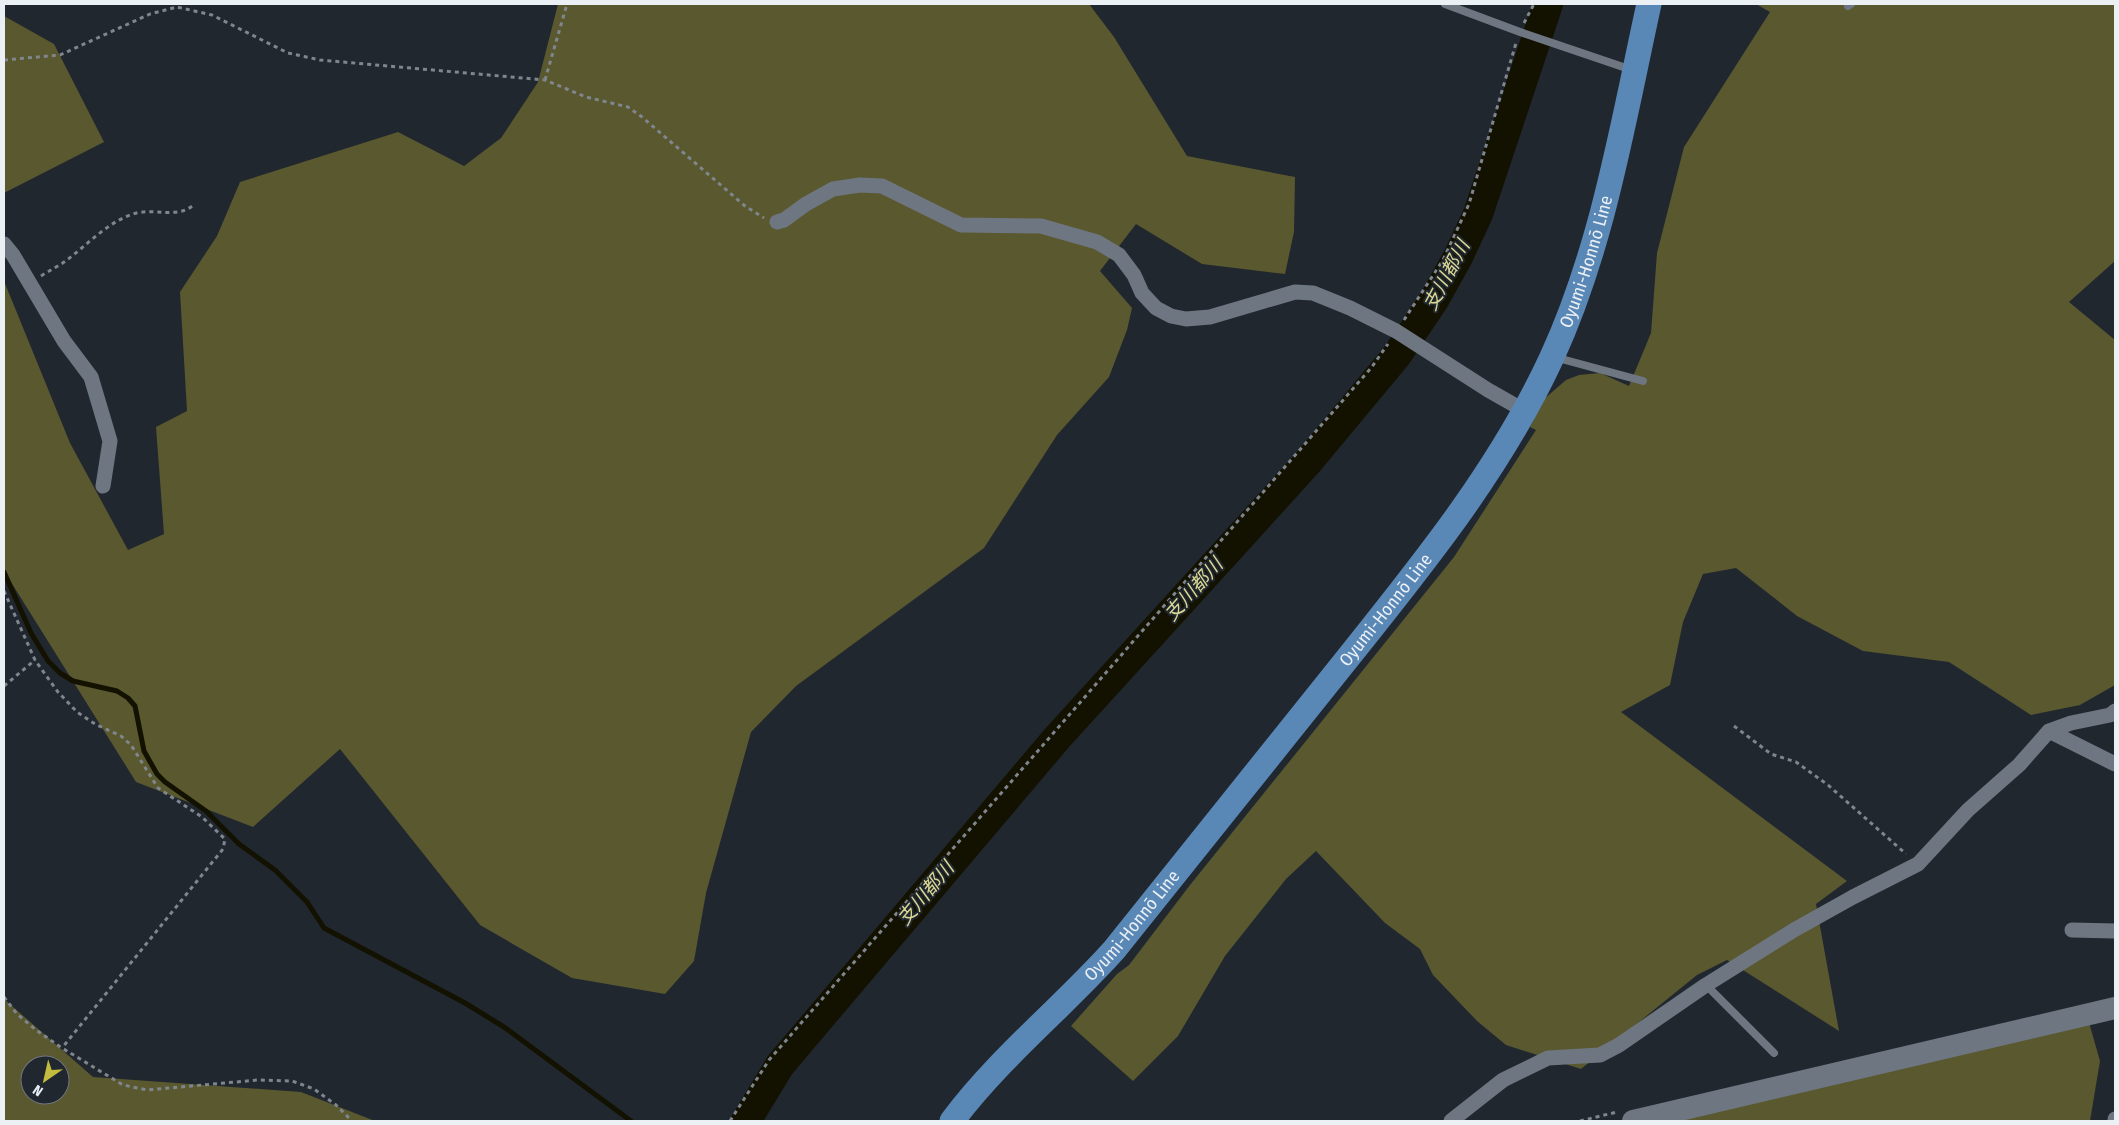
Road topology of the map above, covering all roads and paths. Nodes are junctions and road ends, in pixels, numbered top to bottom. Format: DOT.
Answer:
graph roads {
  1 [pos="567,4"];
  2 [pos="1445,4"];
  3 [pos="1534,4"];
  4 [pos="1649,4"];
  5 [pos="1520,32"];
  6 [pos="4,60"];
  7 [pos="1634,70"];
  8 [pos="544,80"];
  9 [pos="195,204"];
  10 [pos="777,222"];
  11 [pos="4,244"];
  12 [pos="30,282"];
  13 [pos="1398,333"];
  14 [pos="1552,356"];
  15 [pos="1643,381"];
  16 [pos="1525,411"];
  17 [pos="103,486"];
  18 [pos="4,591"];
  19 [pos="35,660"];
  20 [pos="4,686"];
  21 [pos="2115,711"];
  22 [pos="1734,726"];
  23 [pos="2049,731"];
  24 [pos="2115,764"];
  25 [pos="1918,864"];
  26 [pos="2072,930"];
  27 [pos="2115,931"];
  28 [pos="1706,985"];
  29 [pos="4,997"];
  30 [pos="2115,1008"];
  31 [pos="62,1048"];
  32 [pos="1774,1053"];
  33 [pos="352,1121"];
  34 [pos="730,1121"];
  35 [pos="952,1121"];
  36 [pos="1451,1121"];
  37 [pos="1633,1121"];
  1 -- 8 [label="path"];
  2 -- 5 [label="lane"];
  3 -- 5 [label="path"];
  4 -- 7 [label="main road, Oyumi-Honnō Line"];
  5 -- 7 [label="lane"];
  5 -- 13 [label="path"];
  6 -- 8 [label="path"];
  7 -- 14 [label="main road, Oyumi-Honnō Line"];
  8 -- 10 [label="path"];
  9 -- 12 [label="path"];
  10 -- 13 [label="street"];
  11 -- 12 [label="street"];
  12 -- 17 [label="street"];
  13 -- 16 [label="street"];
  13 -- 34 [label="path"];
  14 -- 15 [label="lane"];
  14 -- 16 [label="main road, Oyumi-Honnō Line"];
  16 -- 35 [label="main road, Oyumi-Honnō Line"];
  18 -- 19 [label="path"];
  19 -- 20 [label="path"];
  19 -- 31 [label="path"];
  21 -- 23 [label="street"];
  22 -- 25 [label="path"];
  23 -- 24 [label="street"];
  23 -- 25 [label="street"];
  25 -- 28 [label="street"];
  26 -- 27 [label="street"];
  28 -- 32 [label="lane"];
  28 -- 36 [label="street"];
  29 -- 31 [label="path"];
  30 -- 37 [label="street"];
  31 -- 33 [label="path"];
}
